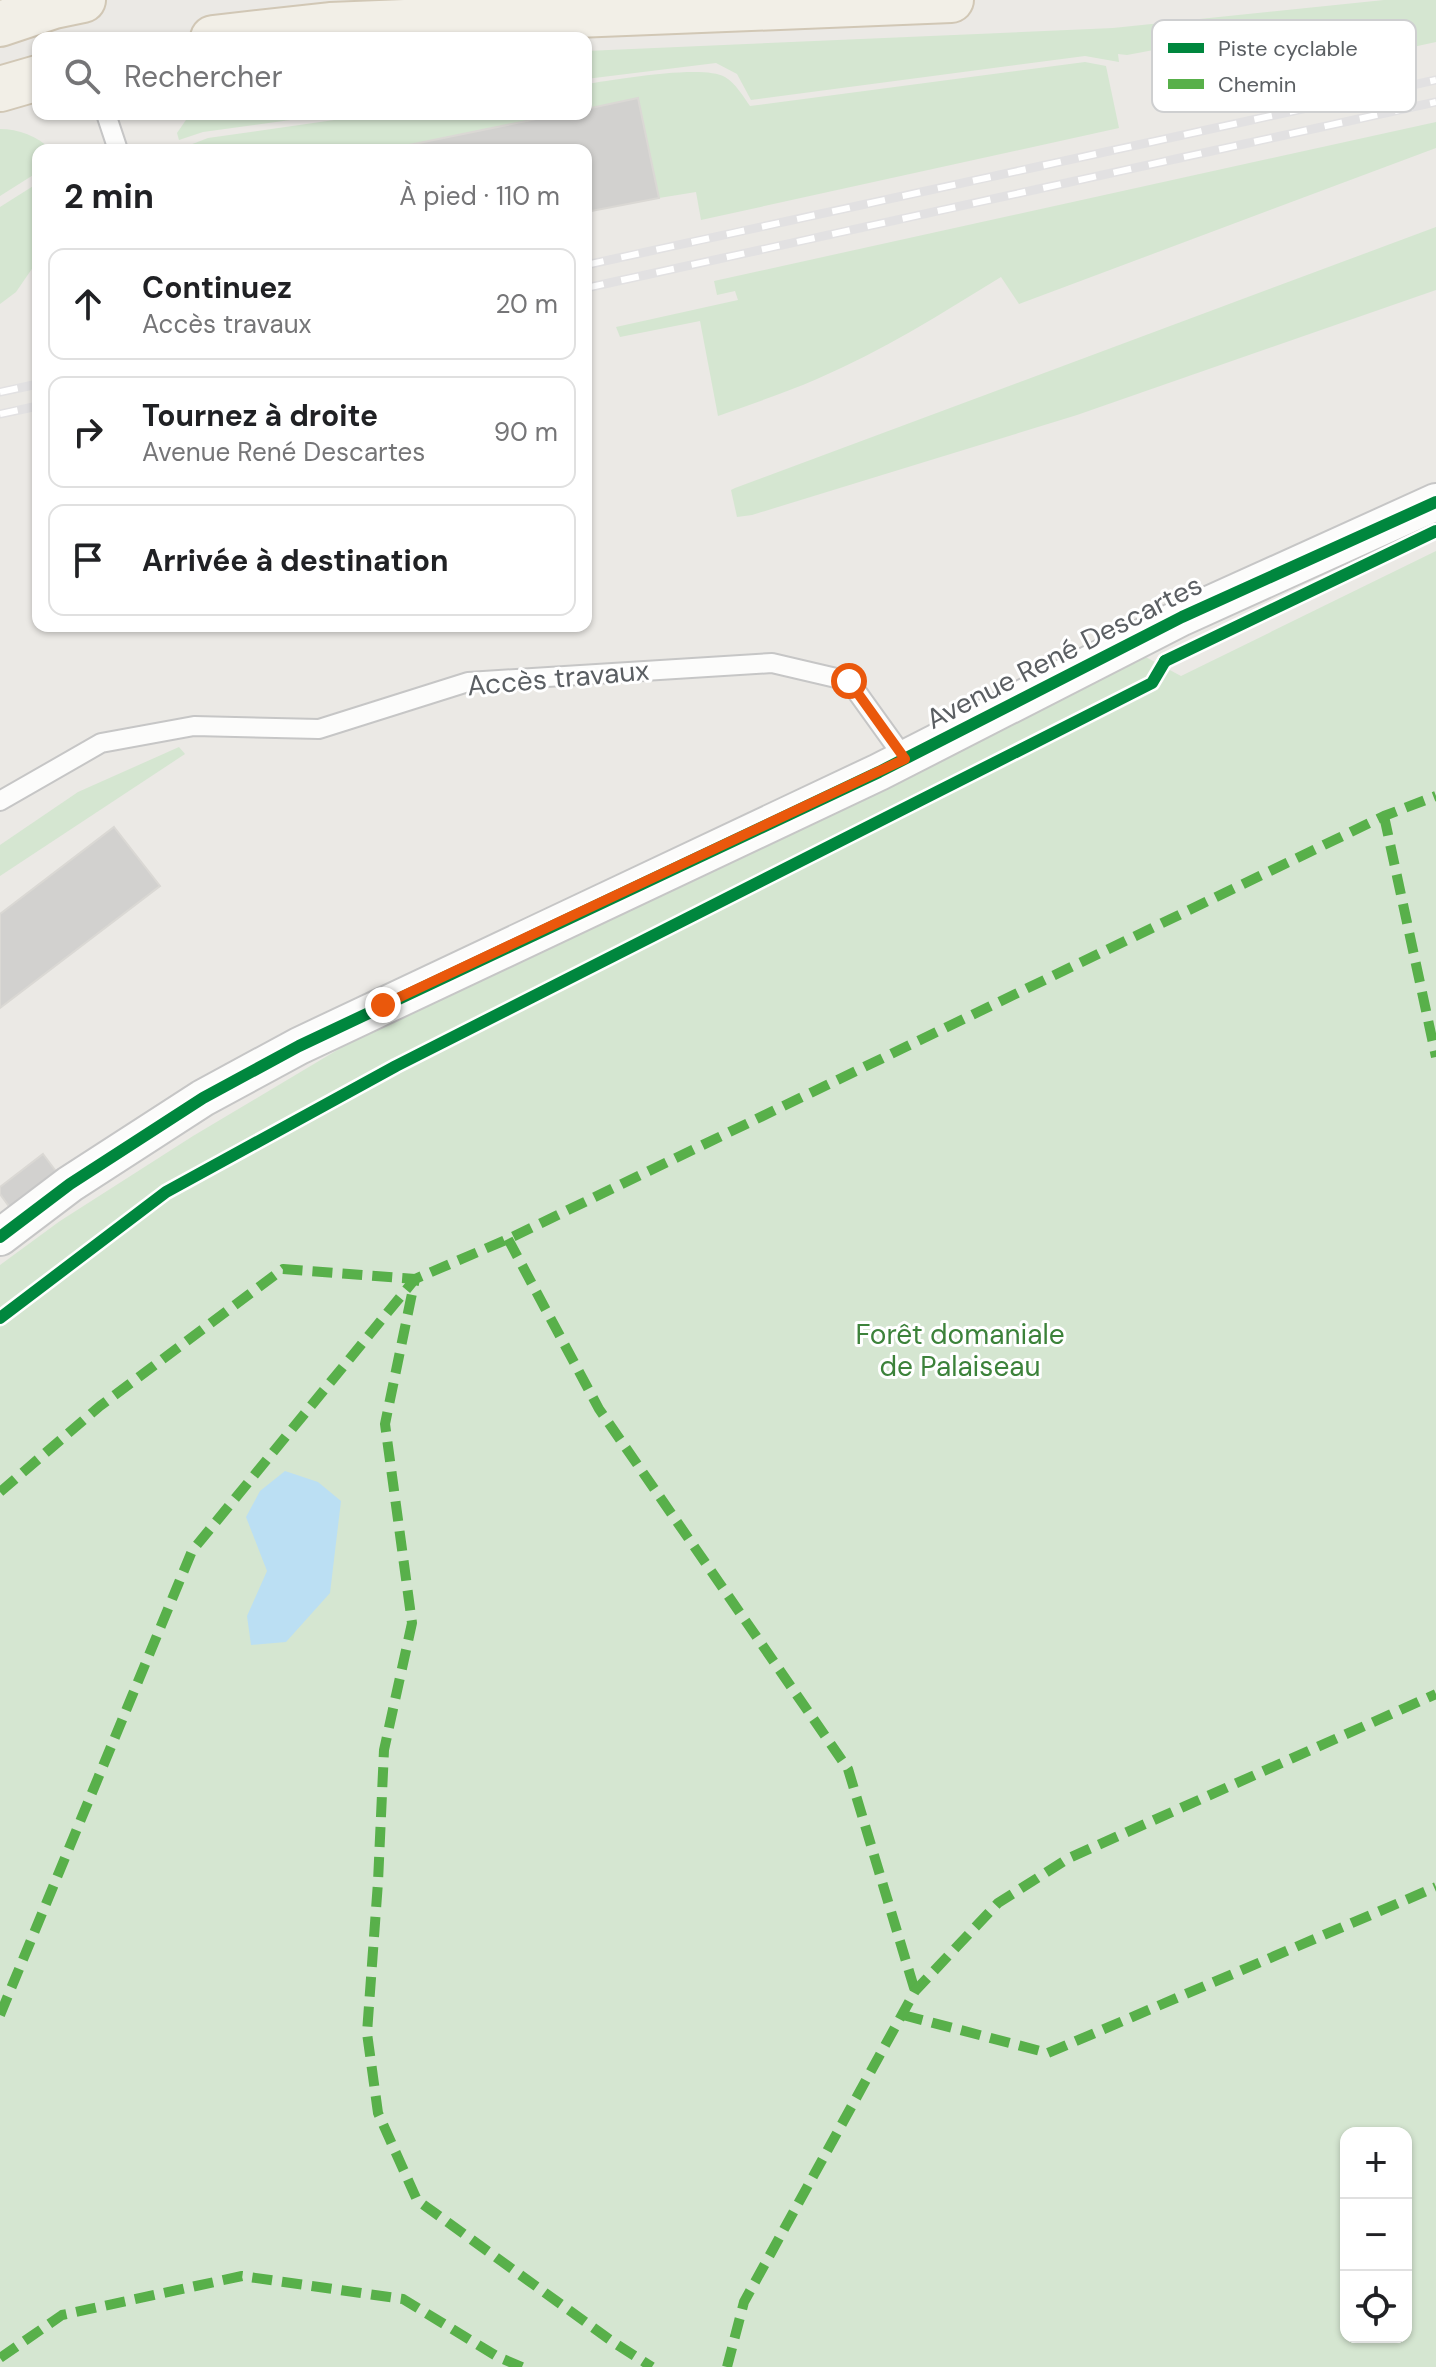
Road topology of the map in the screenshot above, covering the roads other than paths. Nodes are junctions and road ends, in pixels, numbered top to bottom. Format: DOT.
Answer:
graph roads {
  1 [pos="83,0"];
  2 [pos="951,0"];
  3 [pos="0,24"];
  4 [pos="267,32"];
  5 [pos="32,80"];
  6 [pos="0,89"];
  7 [pos="108,120"];
  8 [pos="116,144"];
  9 [pos="1436,502"];
  10 [pos="905,759"];
  11 [pos="0,801"];
  12 [pos="0,1237"];
  1 -- 3 [label="main road"];
  2 -- 4 [label="main road"];
  5 -- 6 [label="main road"];
  7 -- 8 [label="lane"];
  9 -- 10 [label="street, Avenue René Descartes"];
  10 -- 11 [label="lane, Accès travaux"];
  10 -- 12 [label="street, Avenue René Descartes"];
}
